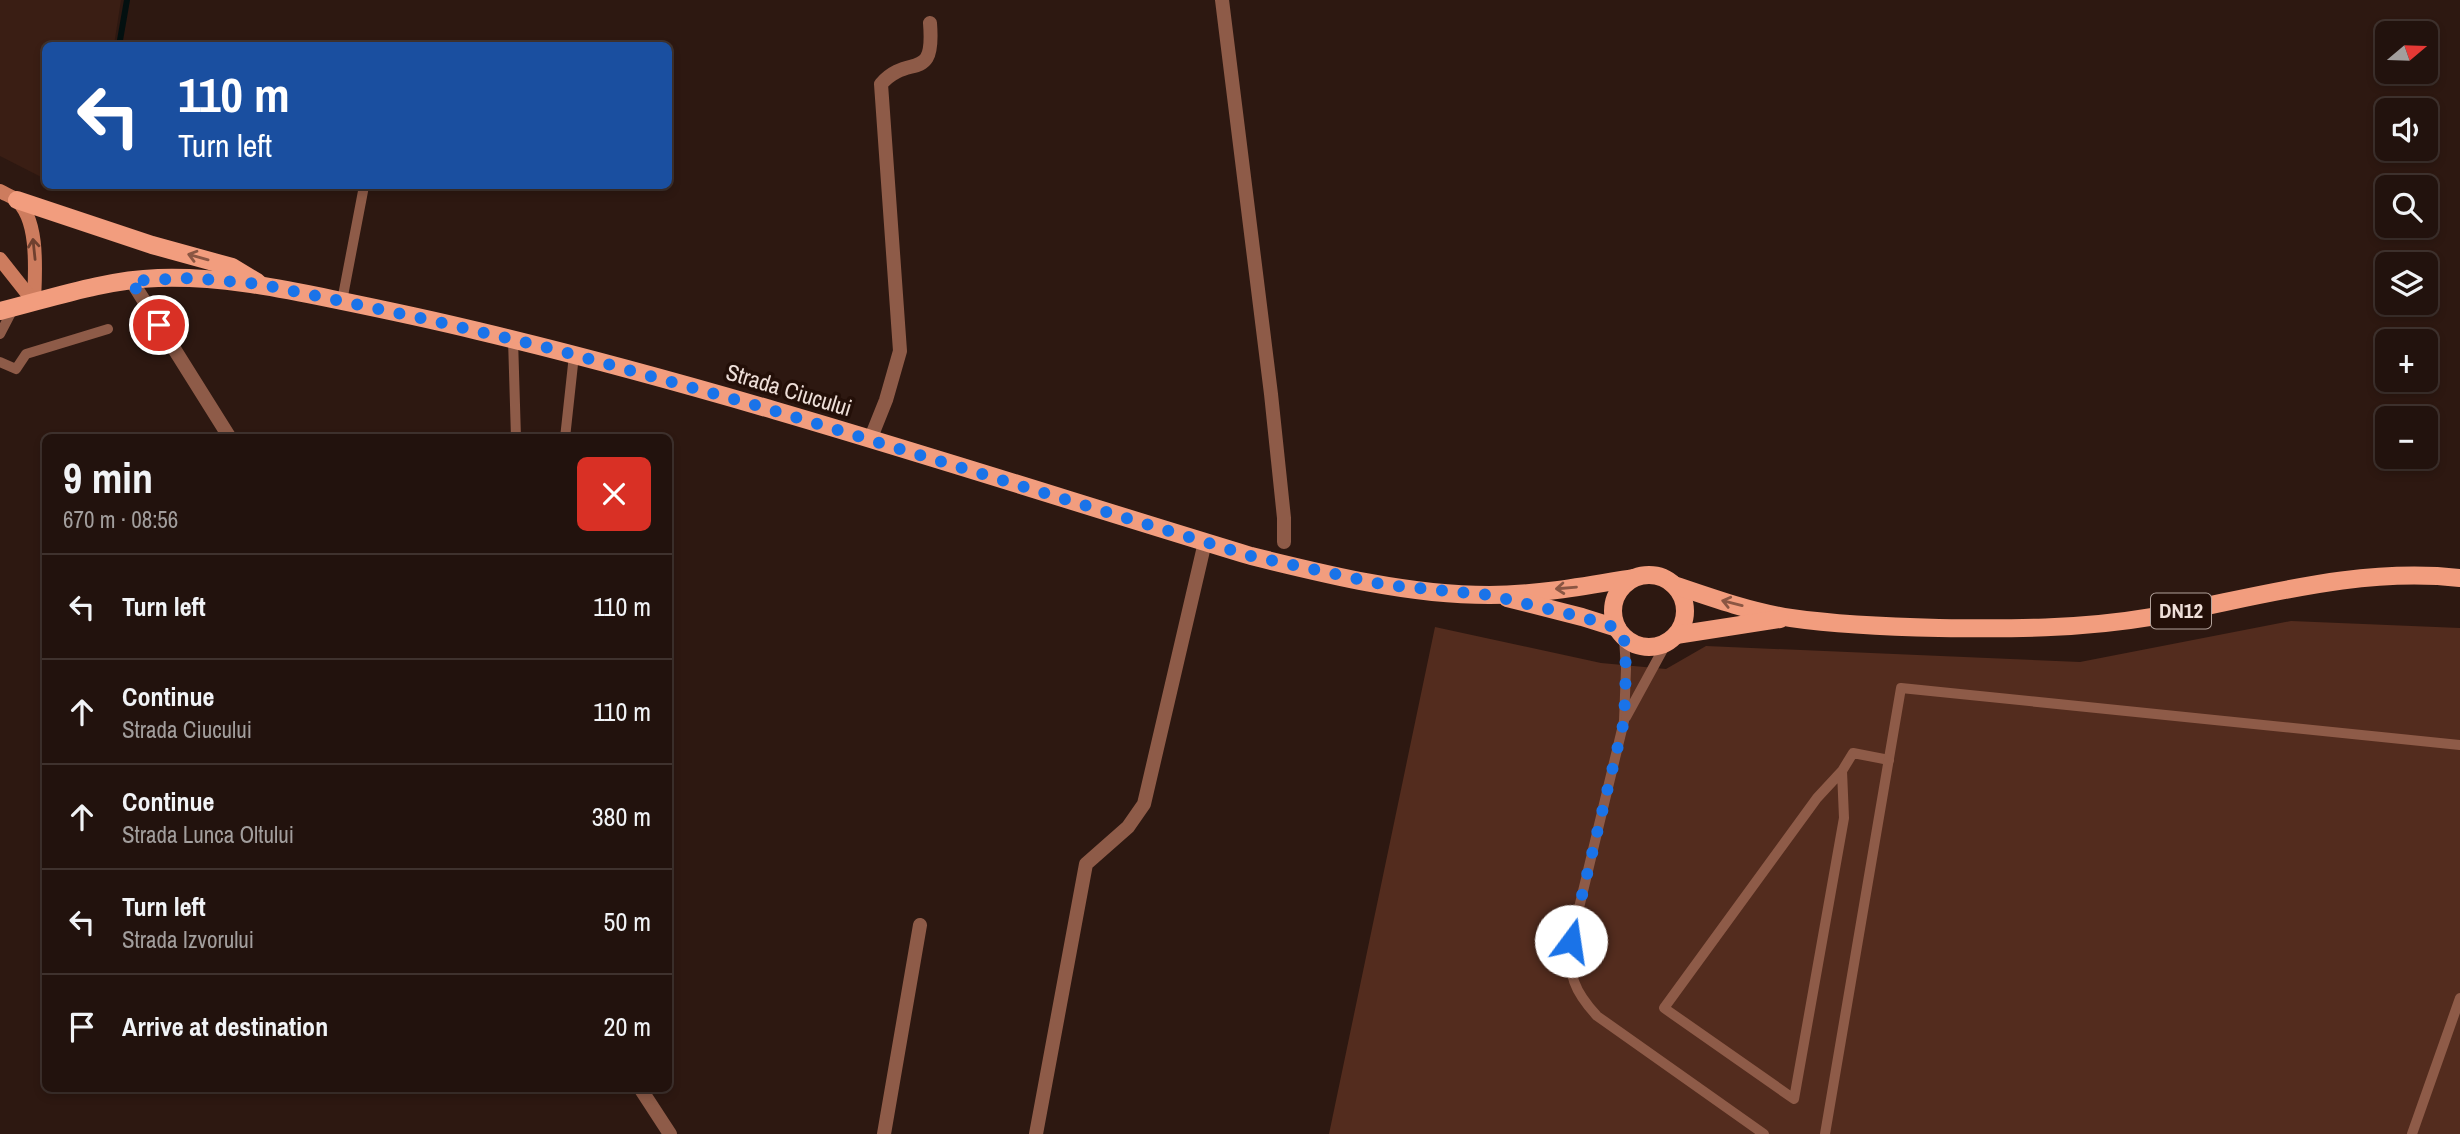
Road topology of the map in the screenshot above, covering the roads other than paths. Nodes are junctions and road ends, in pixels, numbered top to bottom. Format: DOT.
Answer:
graph roads {
  1 [pos="1222,0"];
  2 [pos="930,23"];
  3 [pos="363,189"];
  4 [pos="0,191"];
  5 [pos="17,200"];
  6 [pos="0,259"];
  7 [pos="131,281"];
  8 [pos="260,284"];
  9 [pos="342,301"];
  10 [pos="34,302"];
  11 [pos="6,310"];
  12 [pos="108,329"];
  13 [pos="0,334"];
  14 [pos="513,339"];
  15 [pos="574,355"];
  16 [pos="0,362"];
  17 [pos="227,434"];
  18 [pos="516,434"];
  19 [pos="565,434"];
  20 [pos="870,440"];
  21 [pos="1205,542"];
  22 [pos="1284,542"];
  23 [pos="1633,578"];
  24 [pos="2460,578"];
  25 [pos="1674,585"];
  26 [pos="1489,595"];
  27 [pos="1790,618"];
  28 [pos="1620,633"];
  29 [pos="1672,639"];
  30 [pos="1624,721"];
  31 [pos="2460,746"];
  32 [pos="1889,760"];
  33 [pos="1842,771"];
  34 [pos="920,925"];
  35 [pos="2460,998"];
  36 [pos="643,1092"];
  37 [pos="670,1134"];
  38 [pos="884,1134"];
  39 [pos="1037,1134"];
  40 [pos="1764,1134"];
  41 [pos="1825,1134"];
  42 [pos="2412,1134"];
  1 -- 22 [label="street"];
  2 -- 20 [label="street"];
  3 -- 9 [label="lane"];
  4 -- 5 [label="main road"];
  8 -- 5 [label="main road, one-way"];
  10 -- 5 [label="main road, one-way"];
  6 -- 10 [label="main road"];
  7 -- 8 [label="main road"];
  7 -- 10 [label="main road"];
  7 -- 17 [label="street"];
  8 -- 9 [label="main road, Strada Ciucului"];
  9 -- 14 [label="main road, Strada Ciucului"];
  10 -- 11 [label="main road"];
  11 -- 13 [label="lane"];
  12 -- 16 [label="lane"];
  14 -- 15 [label="main road, Strada Ciucului"];
  14 -- 18 [label="lane"];
  15 -- 19 [label="lane"];
  15 -- 20 [label="main road, Strada Ciucului"];
  20 -- 21 [label="main road, Strada Ciucului"];
  21 -- 26 [label="main road, Strada Ciucului"];
  21 -- 39 [label="street"];
  23 -- 25 [label="main road"];
  23 -- 26 [label="main road, one-way"];
  23 -- 28 [label="main road"];
  24 -- 27 [label="main road, DN12"];
  27 -- 25 [label="main road, DN12, one-way"];
  25 -- 29 [label="main road"];
  26 -- 28 [label="main road"];
  27 -- 29 [label="main road, DN12"];
  28 -- 29 [label="main road"];
  28 -- 30 [label="lane"];
  29 -- 30 [label="lane"];
  30 -- 40 [label="lane"];
  31 -- 32 [label="lane"];
  32 -- 33 [label="lane"];
  32 -- 41 [label="lane"];
  33 -- 33 [label="lane"];
  34 -- 38 [label="street"];
  35 -- 42 [label="lane"];
  36 -- 37 [label="street"];
}
